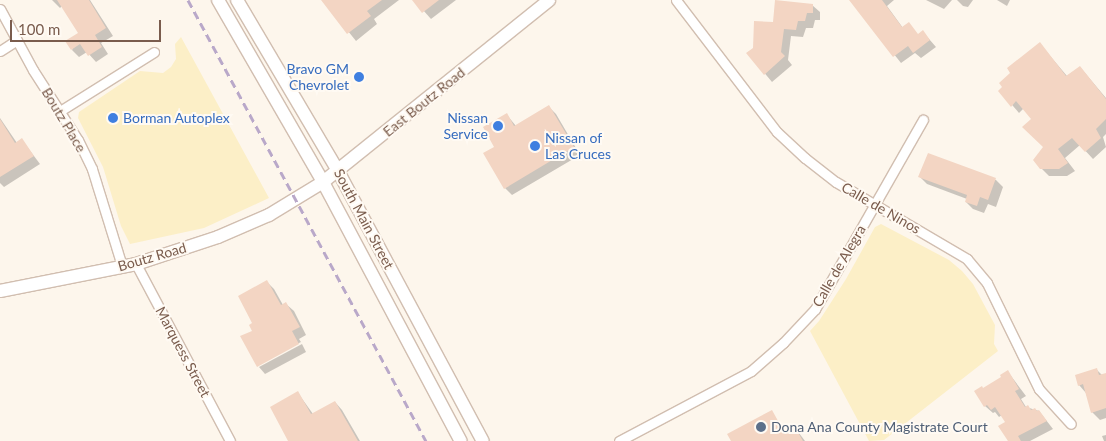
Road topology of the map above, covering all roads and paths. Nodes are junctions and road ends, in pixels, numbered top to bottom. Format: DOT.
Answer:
graph roads {
  1 [pos="218,0"];
  2 [pos="237,0"];
  3 [pos="549,0"];
  4 [pos="676,0"];
  5 [pos="0,9"];
  6 [pos="17,40"];
  7 [pos="0,51"];
  8 [pos="154,52"];
  9 [pos="60,111"];
  10 [pos="923,120"];
  11 [pos="338,171"];
  12 [pos="323,182"];
  13 [pos="296,199"];
  14 [pos="875,204"];
  15 [pos="136,264"];
  16 [pos="122,266"];
  17 [pos="0,291"];
  18 [pos="1071,424"];
  19 [pos="230,441"];
  20 [pos="461,441"];
  21 [pos="483,441"];
  22 [pos="619,441"];
  1 -- 12 [label="main road, South Main Street"];
  2 -- 11 [label="main road, South Main Street"];
  3 -- 11 [label="main road, East Boutz Road"];
  4 -- 14 [label="street, Calle de Ninos"];
  5 -- 6 [label="street, Boutz Place"];
  6 -- 7 [label="street"];
  6 -- 9 [label="street, Boutz Place"];
  8 -- 9 [label="street"];
  9 -- 16 [label="street, Boutz Place"];
  10 -- 14 [label="street, Calle de Alegra"];
  11 -- 12 [label="main road, East Boutz Road"];
  11 -- 21 [label="main road, South Main Street"];
  12 -- 13 [label="main road, East Boutz Road"];
  12 -- 20 [label="main road, South Main Street"];
  13 -- 15 [label="main road, Boutz Road"];
  14 -- 18 [label="street, Calle de Ninos"];
  14 -- 22 [label="street, Calle de Alegra"];
  15 -- 16 [label="main road, Boutz Road"];
  15 -- 19 [label="street, Marquess Street"];
  16 -- 17 [label="main road, Boutz Road"];
}
